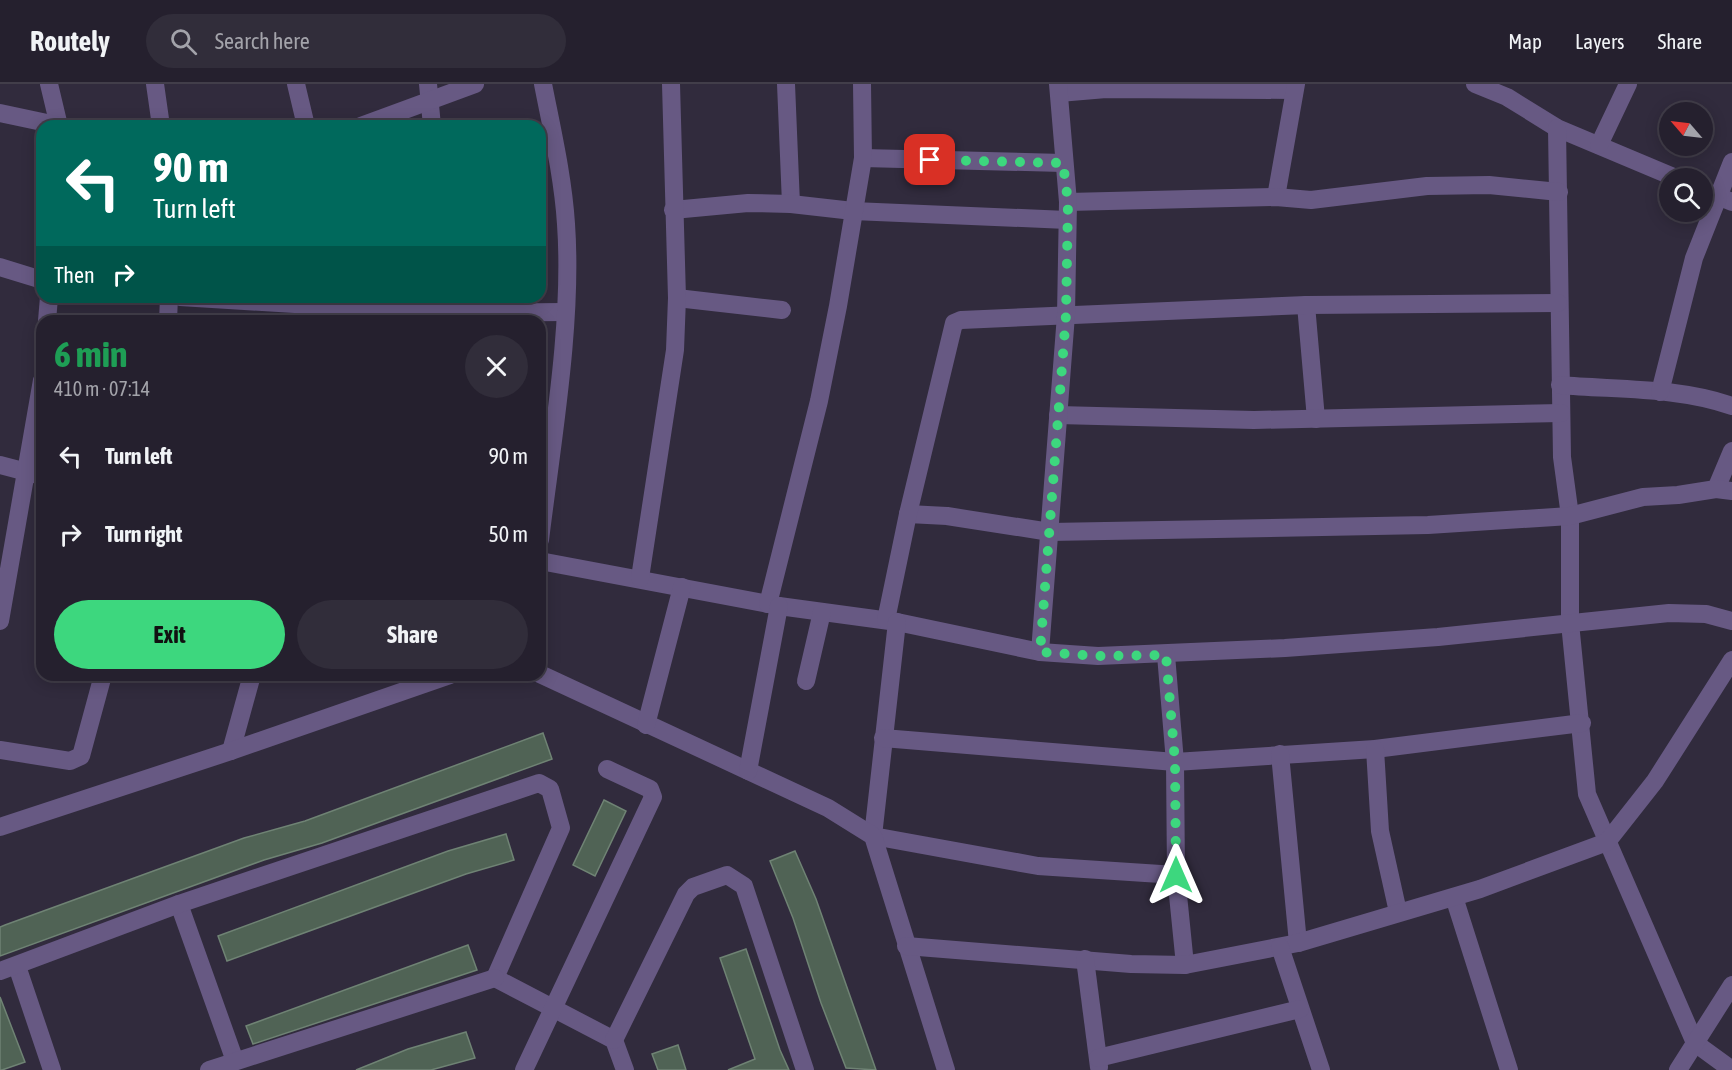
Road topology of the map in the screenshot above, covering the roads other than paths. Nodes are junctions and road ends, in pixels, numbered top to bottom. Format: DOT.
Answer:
graph roads {
  1 [pos="50,84"];
  2 [pos="155,84"];
  3 [pos="296,84"];
  4 [pos="475,84"];
  5 [pos="543,84"];
  6 [pos="671,84"];
  7 [pos="786,84"];
  8 [pos="862,84"];
  9 [pos="1475,84"];
  10 [pos="1628,84"];
  11 [pos="1295,87"];
  12 [pos="1059,88"];
  13 [pos="1509,91"];
  14 [pos="429,93"];
  15 [pos="0,113"];
  16 [pos="59,120"];
  17 [pos="160,120"];
  18 [pos="305,120"];
  19 [pos="373,120"];
  20 [pos="431,120"];
  21 [pos="36,121"];
  22 [pos="1557,128"];
  23 [pos="1599,145"];
  24 [pos="863,158"];
  25 [pos="1732,162"];
  26 [pos="1063,163"];
  27 [pos="1659,171"];
  28 [pos="1559,192"];
  29 [pos="1718,196"];
  30 [pos="1276,197"];
  31 [pos="792,204"];
  32 [pos="673,210"];
  33 [pos="853,211"];
  34 [pos="1068,211"];
  35 [pos="0,267"];
  36 [pos="36,278"];
  37 [pos="677,298"];
  38 [pos="253,303"];
  39 [pos="1558,303"];
  40 [pos="1306,305"];
  41 [pos="314,308"];
  42 [pos="440,310"];
  43 [pos="782,310"];
  44 [pos="565,312"];
  45 [pos="1066,315"];
  46 [pos="1560,386"];
  47 [pos="1660,392"];
  48 [pos="1732,406"];
  49 [pos="1561,413"];
  50 [pos="1058,415"];
  51 [pos="1316,419"];
  52 [pos="36,451"];
  53 [pos="1732,451"];
  54 [pos="0,465"];
  55 [pos="34,475"];
  56 [pos="1724,490"];
  57 [pos="546,492"];
  58 [pos="908,514"];
  59 [pos="1570,516"];
  60 [pos="1050,532"];
  61 [pos="546,562"];
  62 [pos="640,579"];
  63 [pos="682,587"];
  64 [pos="773,605"];
  65 [pos="822,612"];
  66 [pos="0,621"];
  67 [pos="891,621"];
  68 [pos="1732,621"];
  69 [pos="1570,623"];
  70 [pos="1040,652"];
  71 [pos="1166,655"];
  72 [pos="1732,660"];
  73 [pos="546,677"];
  74 [pos="101,681"];
  75 [pos="250,681"];
  76 [pos="433,681"];
  77 [pos="806,681"];
  78 [pos="1582,723"];
  79 [pos="646,725"];
  80 [pos="883,738"];
  81 [pos="1375,749"];
  82 [pos="0,750"];
  83 [pos="231,751"];
  84 [pos="1280,754"];
  85 [pos="1175,762"];
  86 [pos="607,769"];
  87 [pos="748,771"];
  88 [pos="0,827"];
  89 [pos="873,836"];
  90 [pos="1607,842"];
  91 [pos="1176,875"];
  92 [pos="1454,897"];
  93 [pos="179,904"];
  94 [pos="1398,912"];
  95 [pos="1289,945"];
  96 [pos="906,946"];
  97 [pos="1085,959"];
  98 [pos="1185,965"];
  99 [pos="8,969"];
  100 [pos="495,978"];
  101 [pos="1732,985"];
  102 [pos="1300,1009"];
  103 [pos="554,1010"];
  104 [pos="614,1040"];
  105 [pos="1695,1043"];
  106 [pos="235,1061"];
  107 [pos="1098,1064"];
  108 [pos="52,1070"];
  109 [pos="209,1070"];
  110 [pos="524,1070"];
  111 [pos="625,1070"];
  112 [pos="805,1070"];
  113 [pos="946,1070"];
  114 [pos="1321,1070"];
  115 [pos="1509,1070"];
  116 [pos="1678,1070"];
  117 [pos="1732,1070"];
  1 -- 16 [label="street"];
  2 -- 17 [label="street"];
  3 -- 18 [label="street"];
  4 -- 14 [label="street"];
  5 -- 44 [label="street"];
  6 -- 32 [label="street"];
  7 -- 31 [label="street"];
  8 -- 24 [label="street"];
  9 -- 13 [label="street"];
  10 -- 23 [label="street"];
  11 -- 12 [label="street"];
  11 -- 30 [label="street"];
  12 -- 26 [label="street"];
  13 -- 22 [label="street"];
  14 -- 19 [label="street"];
  14 -- 20 [label="street"];
  15 -- 21 [label="street"];
  22 -- 23 [label="street"];
  22 -- 28 [label="street"];
  23 -- 27 [label="street"];
  24 -- 26 [label="street"];
  24 -- 33 [label="street"];
  25 -- 29 [label="street"];
  26 -- 34 [label="street"];
  28 -- 30 [label="street"];
  28 -- 39 [label="street"];
  29 -- 47 [label="street"];
  30 -- 34 [label="street"];
  31 -- 32 [label="street"];
  31 -- 33 [label="street"];
  32 -- 37 [label="street"];
  33 -- 34 [label="street"];
  33 -- 64 [label="street"];
  34 -- 45 [label="street"];
  35 -- 36 [label="street"];
  37 -- 43 [label="street"];
  37 -- 62 [label="street"];
  38 -- 41 [label="street"];
  39 -- 40 [label="street"];
  39 -- 46 [label="street"];
  40 -- 45 [label="street"];
  40 -- 51 [label="street"];
  41 -- 42 [label="street"];
  42 -- 44 [label="street"];
  44 -- 57 [label="street"];
  45 -- 50 [label="street"];
  45 -- 58 [label="street"];
  46 -- 47 [label="street"];
  46 -- 49 [label="street"];
  47 -- 48 [label="street"];
  49 -- 51 [label="street"];
  49 -- 59 [label="street"];
  50 -- 51 [label="street"];
  50 -- 60 [label="street"];
  52 -- 55 [label="street"];
  53 -- 56 [label="street"];
  54 -- 55 [label="street"];
  55 -- 66 [label="street"];
  56 -- 59 [label="street"];
  58 -- 60 [label="street"];
  58 -- 67 [label="street"];
  59 -- 60 [label="street"];
  59 -- 69 [label="street"];
  60 -- 70 [label="street"];
  61 -- 62 [label="street"];
  62 -- 63 [label="street"];
  63 -- 64 [label="street"];
  63 -- 79 [label="street"];
  64 -- 65 [label="street"];
  64 -- 87 [label="street"];
  65 -- 67 [label="street"];
  65 -- 77 [label="street"];
  67 -- 70 [label="street"];
  67 -- 80 [label="street"];
  68 -- 69 [label="street"];
  69 -- 71 [label="street"];
  69 -- 78 [label="street"];
  70 -- 71 [label="street"];
  71 -- 85 [label="street"];
  72 -- 90 [label="street"];
  73 -- 79 [label="street"];
  74 -- 82 [label="street"];
  75 -- 83 [label="street"];
  76 -- 83 [label="street"];
  78 -- 81 [label="street"];
  78 -- 90 [label="street"];
  79 -- 87 [label="street"];
  80 -- 85 [label="street"];
  80 -- 89 [label="street"];
  81 -- 84 [label="street"];
  81 -- 94 [label="street"];
  83 -- 88 [label="street"];
  84 -- 85 [label="street"];
  84 -- 95 [label="street"];
  85 -- 91 [label="street"];
  86 -- 103 [label="street"];
  87 -- 89 [label="street"];
  89 -- 91 [label="street"];
  89 -- 96 [label="street"];
  90 -- 92 [label="street"];
  90 -- 105 [label="street"];
  91 -- 98 [label="street"];
  92 -- 94 [label="street"];
  92 -- 115 [label="street"];
  93 -- 99 [label="street"];
  93 -- 100 [label="street"];
  93 -- 106 [label="street"];
  94 -- 95 [label="street"];
  95 -- 98 [label="street"];
  95 -- 102 [label="street"];
  96 -- 97 [label="street"];
  96 -- 113 [label="street"];
  97 -- 98 [label="street"];
  97 -- 107 [label="street"];
  99 -- 108 [label="street"];
  100 -- 103 [label="street"];
  100 -- 106 [label="street"];
  101 -- 105 [label="street"];
  102 -- 107 [label="street"];
  102 -- 114 [label="street"];
  103 -- 104 [label="street"];
  103 -- 110 [label="street"];
  104 -- 111 [label="street"];
  104 -- 112 [label="street"];
  105 -- 116 [label="street"];
  105 -- 117 [label="street"];
  106 -- 109 [label="street"];
}
